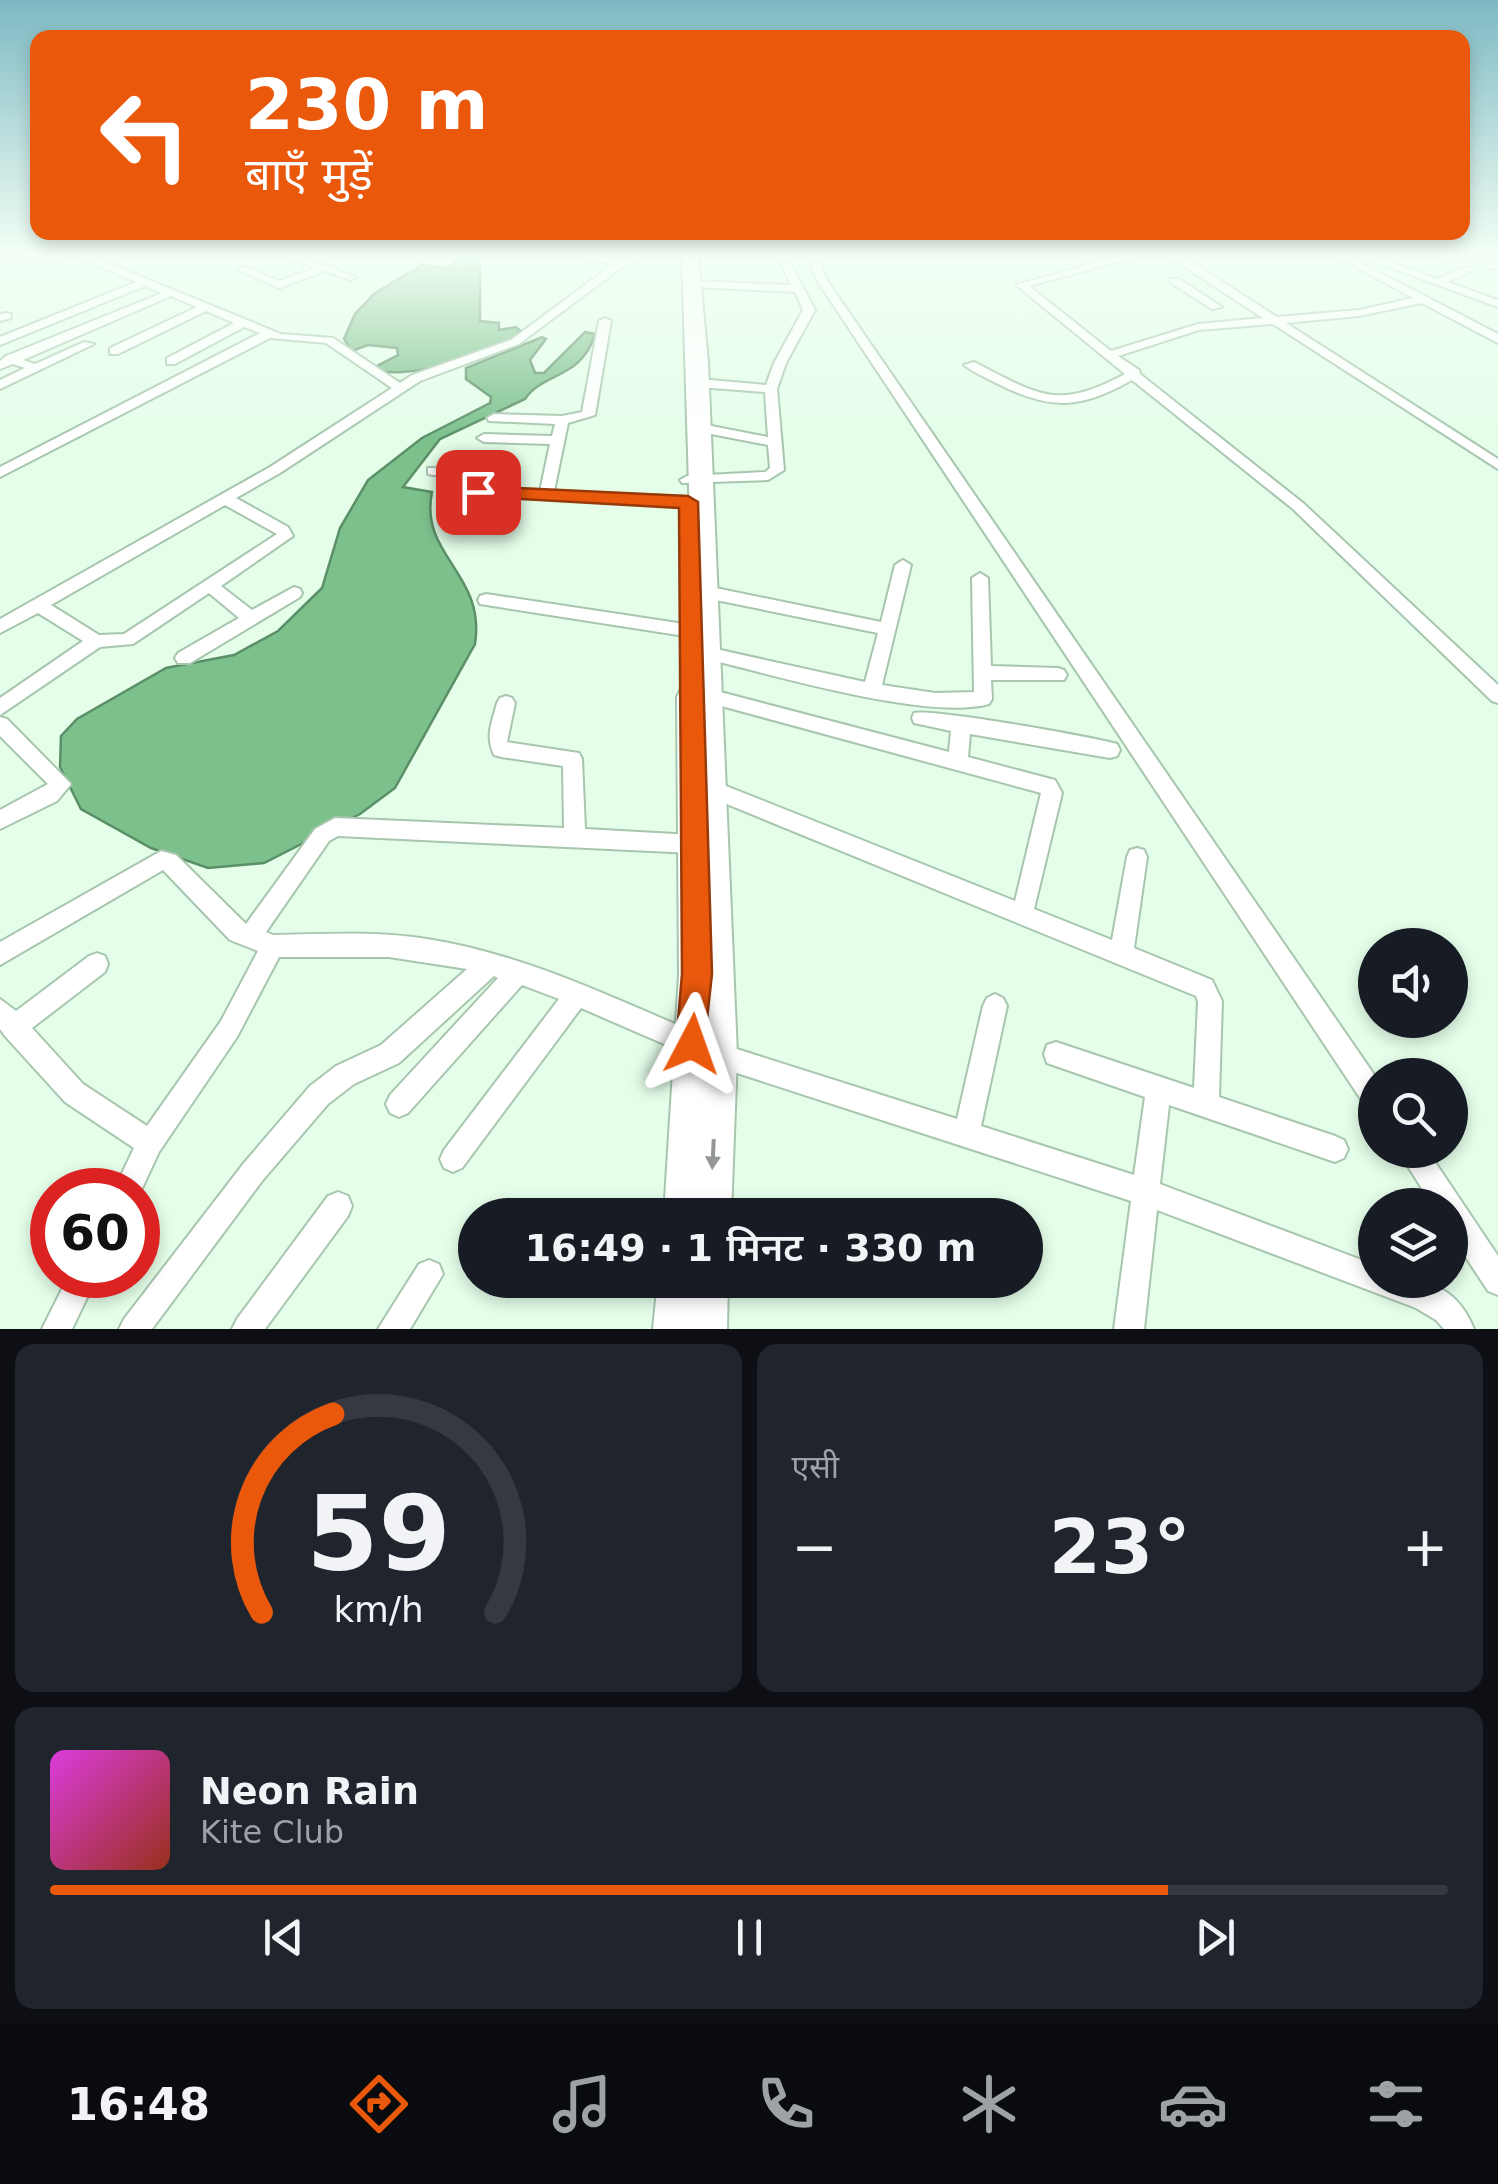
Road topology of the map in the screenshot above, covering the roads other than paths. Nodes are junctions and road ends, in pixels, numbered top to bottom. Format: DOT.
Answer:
graph roads {
  1 [pos="64,315"];
  2 [pos="116,315"];
  3 [pos="190,315"];
  4 [pos="226,315"];
  5 [pos="550,315"];
  6 [pos="685,315"];
  7 [pos="696,315"];
  8 [pos="806,315"];
  9 [pos="845,315"];
  10 [pos="1059,315"];
  11 [pos="1265,315"];
  12 [pos="1323,315"];
  13 [pos="1454,315"];
  14 [pos="1270,318"];
  15 [pos="605,321"];
  16 [pos="244,322"];
  17 [pos="270,333"];
  18 [pos="1498,338"];
  19 [pos="0,341"];
  20 [pos="88,344"];
  21 [pos="114,352"];
  22 [pos="1110,355"];
  23 [pos="4,361"];
  24 [pos="171,361"];
  25 [pos="970,366"];
  26 [pos="36,368"];
  27 [pos="1136,373"];
  28 [pos="699,383"];
  29 [pos="0,385"];
  30 [pos="400,388"];
  31 [pos="771,388"];
  32 [pos="494,418"];
  33 [pos="562,420"];
  34 [pos="700,428"];
  35 [pos="484,438"];
  36 [pos="558,440"];
  37 [pos="773,442"];
  38 [pos="1498,465"];
  39 [pos="433,471"];
  40 [pos="0,473"];
  41 [pos="693,487"];
  42 [pos="450,491"];
  43 [pos="488,492"];
  44 [pos="546,495"];
  45 [pos="226,499"];
  46 [pos="903,565"];
  47 [pos="980,578"];
  48 [pos="212,588"];
  49 [pos="706,592"];
  50 [pos="294,593"];
  51 [pos="486,600"];
  52 [pos="36,604"];
  53 [pos="252,618"];
  54 [pos="0,627"];
  55 [pos="888,628"];
  56 [pos="96,642"];
  57 [pos="699,642"];
  58 [pos="184,658"];
  59 [pos="984,673"];
  60 [pos="1058,676"];
  61 [pos="872,690"];
  62 [pos="709,696"];
  63 [pos="1498,696"];
  64 [pos="506,704"];
  65 [pos="0,708"];
  66 [pos="923,709"];
  67 [pos="0,724"];
  68 [pos="962,724"];
  69 [pos="1110,750"];
  70 [pos="917,751"];
  71 [pos="958,762"];
  72 [pos="714,790"];
  73 [pos="0,820"];
  74 [pos="574,838"];
  75 [pos="693,844"];
  76 [pos="1137,857"];
  77 [pos="1022,916"];
  78 [pos="261,942"];
  79 [pos="0,954"];
  80 [pos="1122,956"];
  81 [pos="97,964"];
  82 [pos="490,965"];
  83 [pos="518,973"];
  84 [pos="577,994"];
  85 [pos="995,1006"];
  86 [pos="7,1019"];
  87 [pos="705,1049"];
  88 [pos="1056,1054"];
  89 [pos="1358,1073"];
  90 [pos="1158,1091"];
  91 [pos="399,1104"];
  92 [pos="1206,1106"];
  93 [pos="966,1135"];
  94 [pos="150,1143"];
  95 [pos="1334,1149"];
  96 [pos="454,1159"];
  97 [pos="138,1168"];
  98 [pos="1148,1194"];
  99 [pos="687,1198"];
  100 [pos="709,1198"];
  101 [pos="338,1206"];
  102 [pos="1468,1236"];
  103 [pos="1358,1273"];
  104 [pos="429,1274"];
  105 [pos="1498,1281"];
  106 [pos="72,1298"];
  107 [pos="679,1298"];
  108 [pos="705,1298"];
  109 [pos="1423,1298"];
  110 [pos="57,1329"];
  111 [pos="134,1329"];
  112 [pos="247,1329"];
  113 [pos="393,1329"];
  114 [pos="676,1329"];
  115 [pos="704,1329"];
  116 [pos="1130,1329"];
  117 [pos="1458,1329"];
  1 -- 19 [label="street"];
  2 -- 23 [label="street"];
  3 -- 21 [label="street"];
  4 -- 16 [label="street"];
  5 -- 30 [label="street"];
  6 -- 41 [label="main road"];
  7 -- 28 [label="main road"];
  8 -- 31 [label="street"];
  9 -- 89 [label="street"];
  10 -- 22 [label="street"];
  11 -- 14 [label="street"];
  12 -- 14 [label="street"];
  13 -- 18 [label="street"];
  14 -- 22 [label="street"];
  14 -- 38 [label="street"];
  15 -- 33 [label="street"];
  16 -- 17 [label="street"];
  16 -- 24 [label="street"];
  17 -- 30 [label="street"];
  17 -- 40 [label="street"];
  20 -- 26 [label="street"];
  22 -- 27 [label="street"];
  23 -- 26 [label="street"];
  25 -- 27 [label="street"];
  26 -- 29 [label="street"];
  27 -- 63 [label="street"];
  28 -- 31 [label="street"];
  28 -- 34 [label="main road"];
  30 -- 45 [label="street"];
  31 -- 37 [label="street"];
  32 -- 33 [label="street"];
  33 -- 36 [label="street"];
  34 -- 37 [label="street"];
  34 -- 41 [label="main road"];
  35 -- 36 [label="street"];
  36 -- 44 [label="street"];
  37 -- 41 [label="street"];
  39 -- 43 [label="street"];
  41 -- 44 [label="street"];
  41 -- 49 [label="main road"];
  41 -- 57 [label="main road"];
  42 -- 43 [label="street"];
  43 -- 44 [label="street"];
  45 -- 48 [label="street"];
  45 -- 52 [label="street"];
  46 -- 55 [label="street"];
  47 -- 59 [label="street"];
  48 -- 53 [label="street"];
  48 -- 56 [label="street"];
  49 -- 55 [label="street"];
  49 -- 57 [label="main road"];
  50 -- 53 [label="street"];
  51 -- 57 [label="street"];
  52 -- 54 [label="street"];
  52 -- 56 [label="street"];
  53 -- 58 [label="street"];
  55 -- 61 [label="street"];
  56 -- 65 [label="street"];
  57 -- 61 [label="street"];
  57 -- 62 [label="main road"];
  57 -- 75 [label="main road"];
  59 -- 60 [label="street"];
  59 -- 66 [label="street"];
  61 -- 66 [label="street"];
  62 -- 70 [label="street"];
  62 -- 72 [label="main road"];
  64 -- 74 [label="street"];
  66 -- 68 [label="street"];
  66 -- 70 [label="street"];
  67 -- 73 [label="street"];
  68 -- 69 [label="street"];
  68 -- 71 [label="street"];
  70 -- 71 [label="street"];
  71 -- 77 [label="street"];
  72 -- 77 [label="street"];
  72 -- 87 [label="main road"];
  74 -- 75 [label="street"];
  74 -- 78 [label="street"];
  75 -- 87 [label="main road"];
  76 -- 80 [label="street"];
  77 -- 80 [label="street"];
  78 -- 79 [label="street"];
  78 -- 82 [label="street"];
  78 -- 94 [label="street"];
  80 -- 92 [label="street"];
  81 -- 86 [label="street"];
  82 -- 83 [label="street"];
  82 -- 111 [label="street"];
  83 -- 84 [label="street"];
  83 -- 91 [label="street"];
  84 -- 87 [label="street"];
  84 -- 96 [label="street"];
  85 -- 93 [label="street"];
  86 -- 94 [label="street"];
  87 -- 93 [label="street"];
  87 -- 99 [label="main road"];
  87 -- 100 [label="main road, one-way"];
  88 -- 90 [label="street"];
  90 -- 92 [label="street"];
  90 -- 98 [label="street"];
  92 -- 95 [label="street"];
  93 -- 98 [label="street"];
  94 -- 97 [label="street"];
  98 -- 103 [label="street"];
  98 -- 116 [label="street"];
  101 -- 112 [label="street"];
  102 -- 105 [label="street"];
  104 -- 113 [label="street"];
  106 -- 110 [label="street"];
  107 -- 114 [label="main road"];
  108 -- 115 [label="main road"];
  109 -- 117 [label="street"];
}
